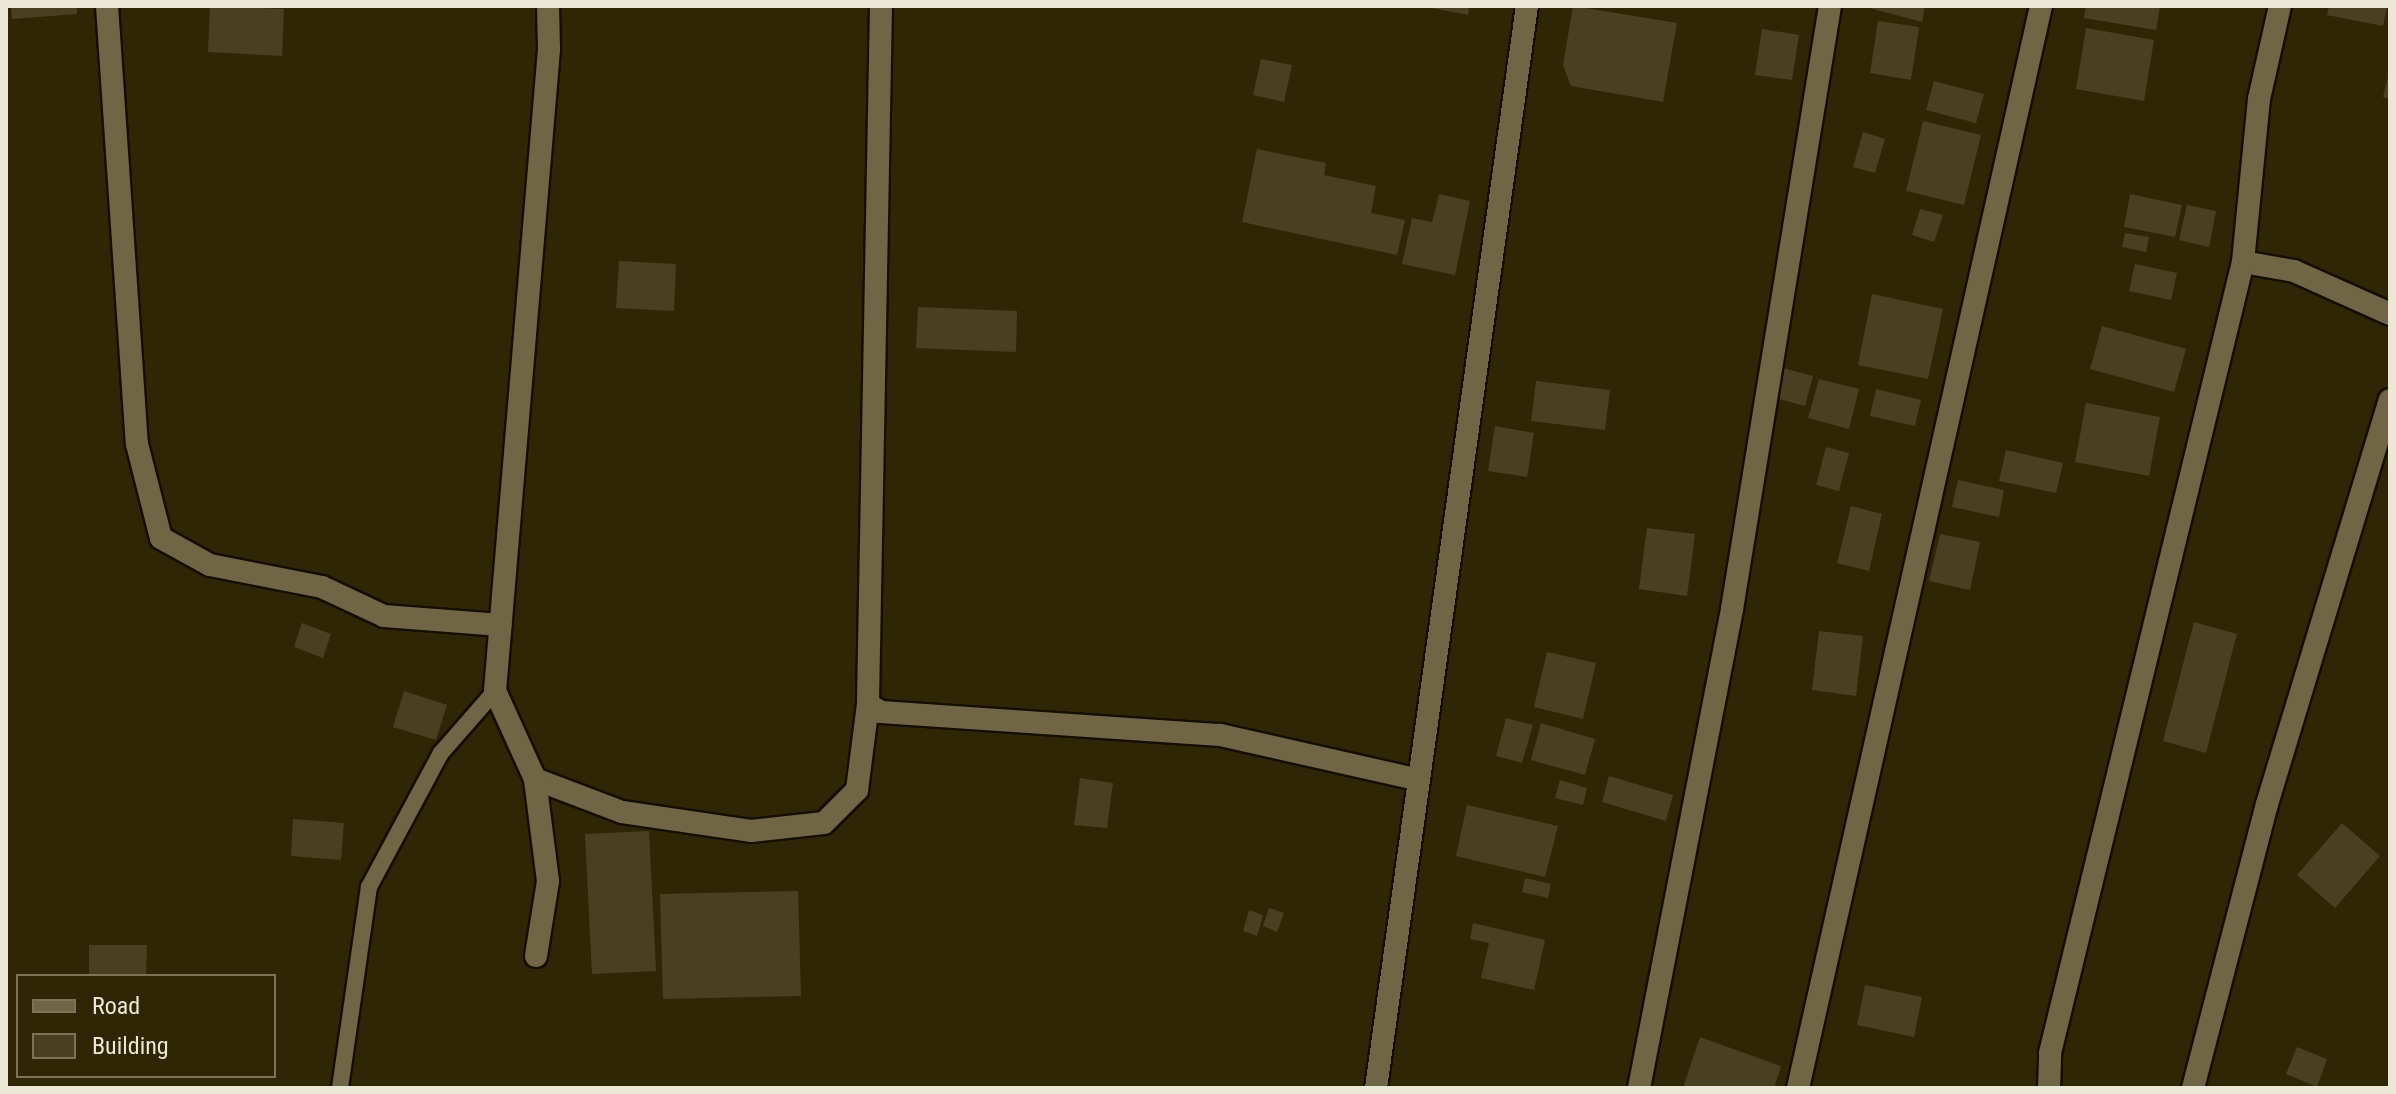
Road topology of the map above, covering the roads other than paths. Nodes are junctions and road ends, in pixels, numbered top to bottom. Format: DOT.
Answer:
graph roads {
  1 [pos="107,6"];
  2 [pos="548,6"];
  3 [pos="881,6"];
  4 [pos="1527,6"];
  5 [pos="1830,6"];
  6 [pos="2041,6"];
  7 [pos="2280,6"];
  8 [pos="2243,262"];
  9 [pos="2390,314"];
  10 [pos="2390,400"];
  11 [pos="501,625"];
  12 [pos="495,691"];
  13 [pos="868,704"];
  14 [pos="535,779"];
  15 [pos="1415,779"];
  16 [pos="536,956"];
  17 [pos="340,1088"];
  18 [pos="1376,1088"];
  19 [pos="1639,1088"];
  20 [pos="1798,1088"];
  21 [pos="2049,1088"];
  22 [pos="2193,1088"];
  1 -- 11 [label="street"];
  2 -- 11 [label="street"];
  3 -- 13 [label="street"];
  4 -- 15 [label="street"];
  5 -- 19 [label="street"];
  6 -- 20 [label="street"];
  7 -- 8 [label="street"];
  8 -- 9 [label="street"];
  8 -- 21 [label="street"];
  10 -- 22 [label="street"];
  11 -- 12 [label="street"];
  12 -- 14 [label="street"];
  12 -- 17 [label="lane"];
  13 -- 14 [label="street"];
  13 -- 15 [label="street"];
  14 -- 16 [label="street"];
  15 -- 18 [label="street"];
}
